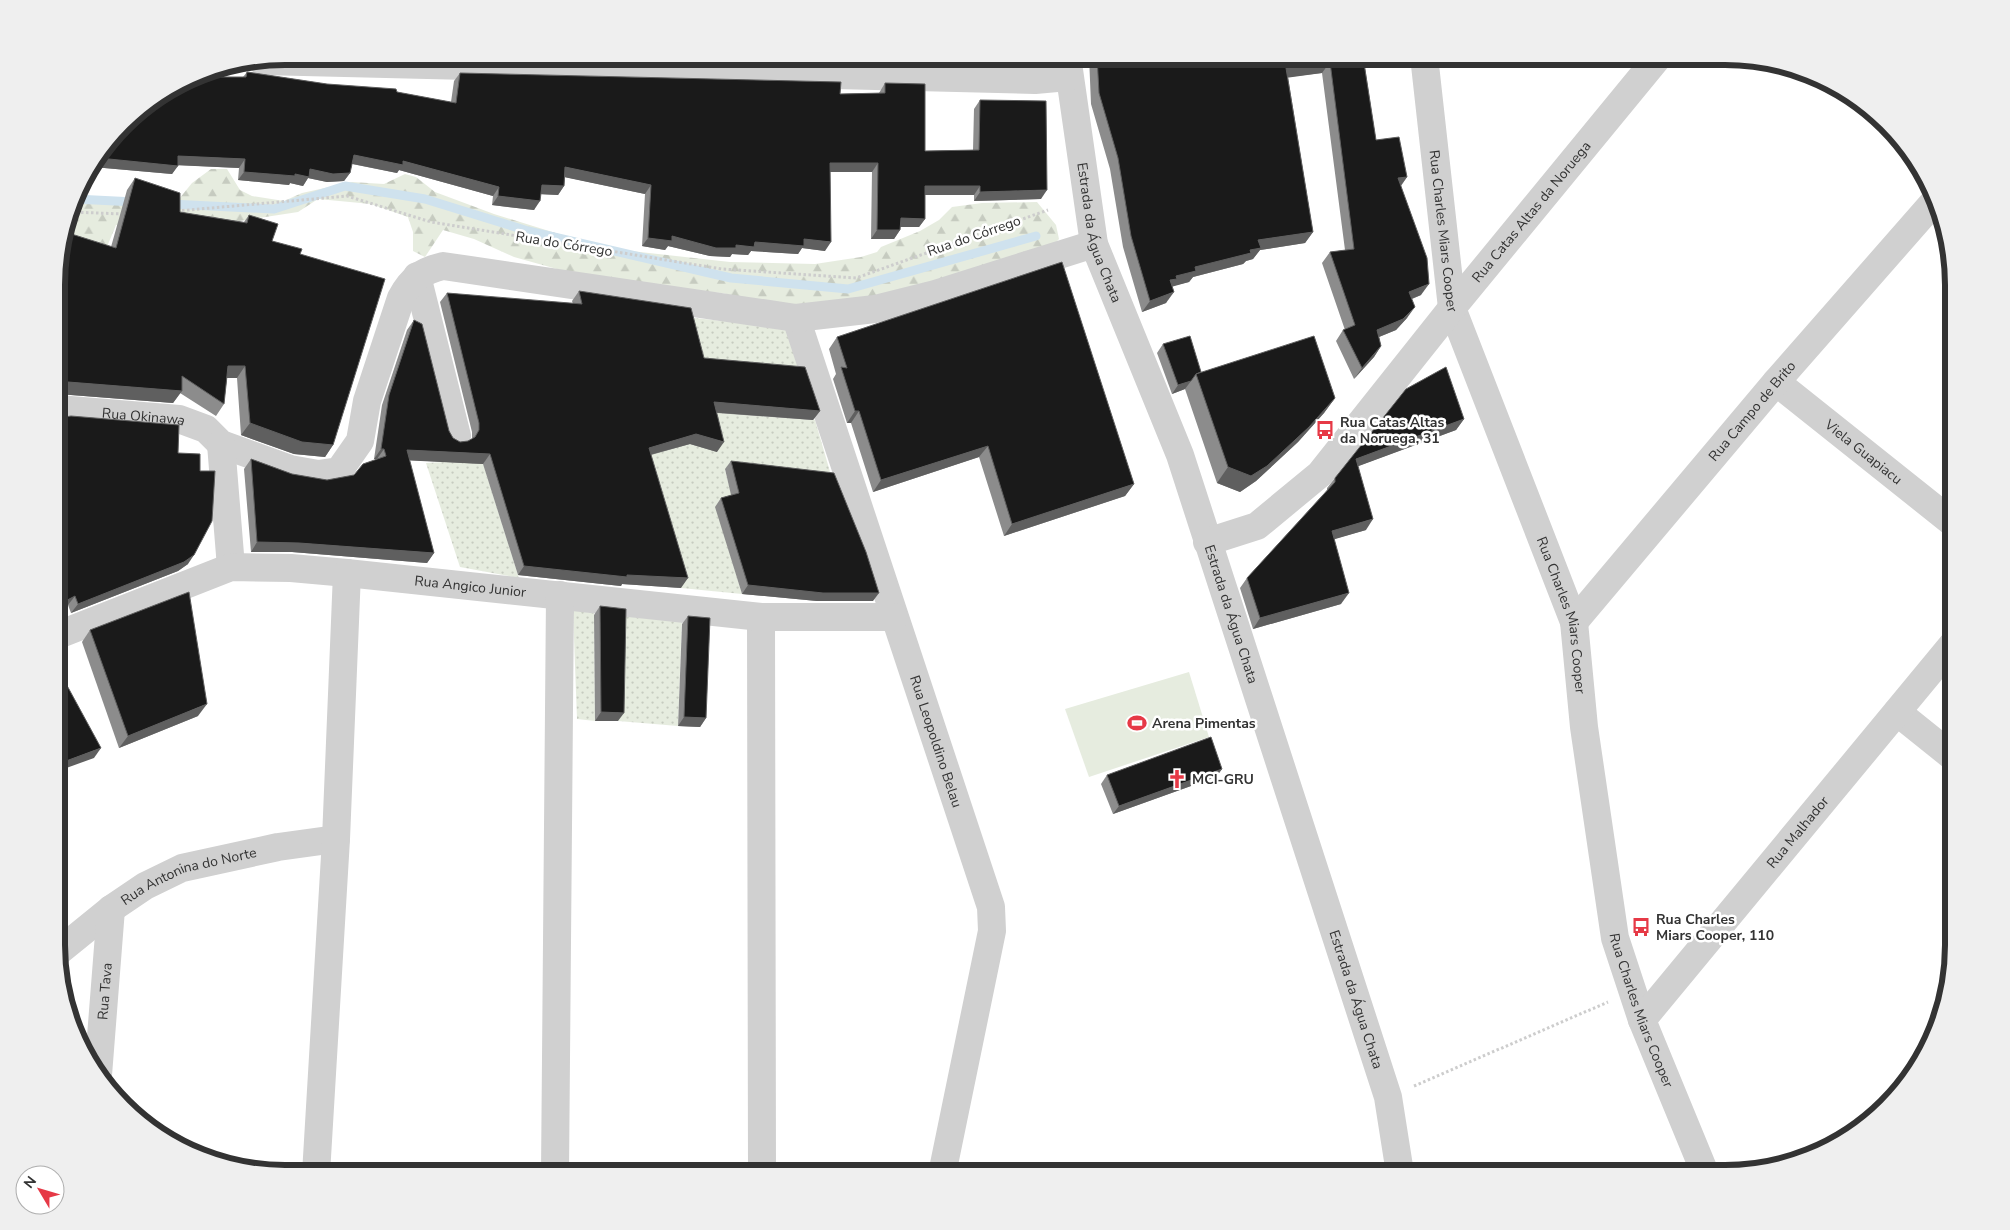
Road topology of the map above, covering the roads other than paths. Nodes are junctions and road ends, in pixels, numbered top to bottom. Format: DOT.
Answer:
graph roads {
  1 [pos="425,65"];
  2 [pos="1425,65"];
  3 [pos="1651,65"];
  4 [pos="1067,67"];
  5 [pos="1930,206"];
  6 [pos="1094,244"];
  7 [pos="417,276"];
  8 [pos="1452,308"];
  9 [pos="796,318"];
  10 [pos="1776,382"];
  11 [pos="65,409"];
  12 [pos="457,436"];
  13 [pos="221,444"];
  14 [pos="1945,517"];
  15 [pos="1207,542"];
  16 [pos="231,568"];
  17 [pos="347,573"];
  18 [pos="560,595"];
  19 [pos="761,617"];
  20 [pos="894,617"];
  21 [pos="1574,622"];
  22 [pos="65,632"];
  23 [pos="1945,654"];
  24 [pos="1897,712"];
  25 [pos="1945,751"];
  26 [pos="336,839"];
  27 [pos="111,909"];
  28 [pos="65,946"];
  29 [pos="1642,1020"];
  30 [pos="99,1062"];
  31 [pos="317,1165"];
  32 [pos="555,1165"];
  33 [pos="762,1165"];
  34 [pos="944,1165"];
  35 [pos="1399,1165"];
  36 [pos="1702,1165"];
  1 -- 4 [label="street"];
  2 -- 8 [label="street, Rua Charles Miars Cooper"];
  3 -- 8 [label="street, Rua Catas Altas da Noruega"];
  4 -- 6 [label="street, Estrada da Água Chata"];
  5 -- 10 [label="street, Rua Campo de Brito"];
  6 -- 9 [label="street"];
  6 -- 15 [label="street, Estrada da Água Chata"];
  7 -- 9 [label="street"];
  7 -- 12 [label="street"];
  7 -- 13 [label="street"];
  8 -- 15 [label="street, Rua Catas Altas da Noruega"];
  8 -- 21 [label="street, Rua Charles Miars Cooper"];
  9 -- 20 [label="street, Rua Leopoldino Belau"];
  10 -- 14 [label="street, Viela Guapiacu"];
  10 -- 21 [label="street, Rua Campo de Brito"];
  11 -- 13 [label="street, Rua Okinawa"];
  13 -- 16 [label="street"];
  15 -- 35 [label="street, Estrada da Água Chata"];
  16 -- 17 [label="street, Rua Angico Junior"];
  16 -- 22 [label="street, Rua Angico Junior"];
  17 -- 18 [label="street, Rua Angico Junior"];
  17 -- 26 [label="street"];
  18 -- 19 [label="street, Rua Angico Junior"];
  18 -- 32 [label="street"];
  19 -- 20 [label="street, Rua Angico Junior"];
  19 -- 33 [label="street"];
  20 -- 34 [label="street, Rua Leopoldino Belau"];
  21 -- 29 [label="street, Rua Charles Miars Cooper"];
  23 -- 24 [label="street, Rua Malhador"];
  24 -- 25 [label="street"];
  24 -- 29 [label="street, Rua Malhador"];
  26 -- 27 [label="street, Rua Antonina do Norte"];
  26 -- 31 [label="street"];
  27 -- 28 [label="street, Rua Antonina do Norte"];
  27 -- 30 [label="street, Rua Tava"];
  29 -- 36 [label="street, Rua Charles Miars Cooper"];
}
